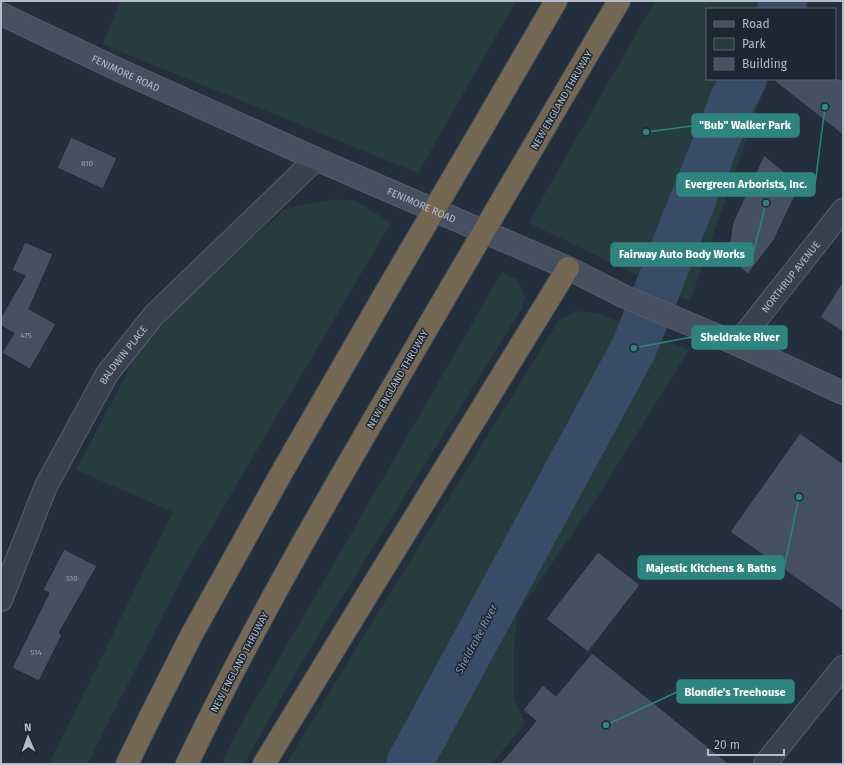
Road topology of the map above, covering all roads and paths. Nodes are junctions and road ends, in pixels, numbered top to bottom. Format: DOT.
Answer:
graph roads {
  1 [pos="556,1"];
  2 [pos="619,1"];
  3 [pos="1,14"];
  4 [pos="316,159"];
  5 [pos="843,210"];
  6 [pos="568,268"];
  7 [pos="737,344"];
  8 [pos="843,393"];
  9 [pos="1,600"];
  10 [pos="843,667"];
  11 [pos="127,764"];
  12 [pos="187,764"];
  13 [pos="264,764"];
  14 [pos="765,764"];
  1 -- 11 [label="highway, bridge"];
  2 -- 12 [label="highway, NEW ENGLAND THRUWAY, bridge"];
  3 -- 4 [label="street, FENIMORE ROAD"];
  4 -- 6 [label="street, FENIMORE ROAD"];
  4 -- 9 [label="street, BALDWIN PLACE"];
  5 -- 7 [label="street, NORTHRUP AVENUE"];
  6 -- 7 [label="street, FENIMORE ROAD"];
  6 -- 13 [label="highway"];
  7 -- 8 [label="street, FENIMORE ROAD"];
  10 -- 14 [label="street"];
}
